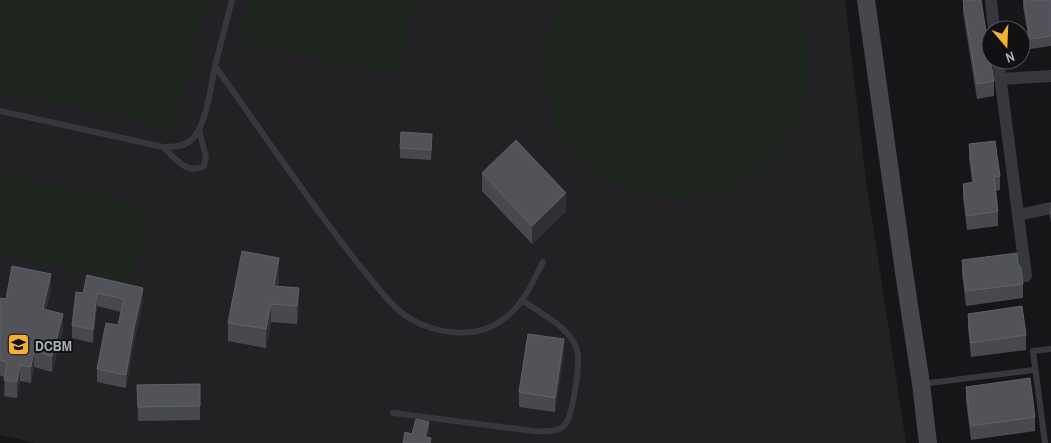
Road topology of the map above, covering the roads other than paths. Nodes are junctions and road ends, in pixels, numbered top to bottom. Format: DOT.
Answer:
graph roads {
  1 [pos="232,0"];
  2 [pos="866,0"];
  3 [pos="991,0"];
  4 [pos="993,20"];
  5 [pos="215,66"];
  6 [pos="999,70"];
  7 [pos="1051,76"];
  8 [pos="1000,79"];
  9 [pos="0,111"];
  10 [pos="199,130"];
  11 [pos="163,147"];
  12 [pos="1051,208"];
  13 [pos="1018,214"];
  14 [pos="543,262"];
  15 [pos="1026,276"];
  16 [pos="522,300"];
  17 [pos="1051,349"];
  18 [pos="1034,370"];
  19 [pos="921,384"];
  20 [pos="393,413"];
  21 [pos="928,443"];
  22 [pos="1045,443"];
  1 -- 5 [label="lane"];
  2 -- 19 [label="street"];
  3 -- 4 [label="street"];
  5 -- 10 [label="lane"];
  5 -- 16 [label="lane"];
  6 -- 8 [label="street"];
  7 -- 8 [label="street"];
  8 -- 13 [label="street"];
  9 -- 11 [label="lane"];
  10 -- 11 [label="lane"];
  10 -- 11 [label="lane"];
  12 -- 13 [label="street"];
  13 -- 15 [label="street"];
  14 -- 16 [label="lane"];
  16 -- 20 [label="lane"];
  17 -- 18 [label="lane"];
  18 -- 19 [label="lane"];
  18 -- 22 [label="lane"];
  19 -- 21 [label="street"];
}
